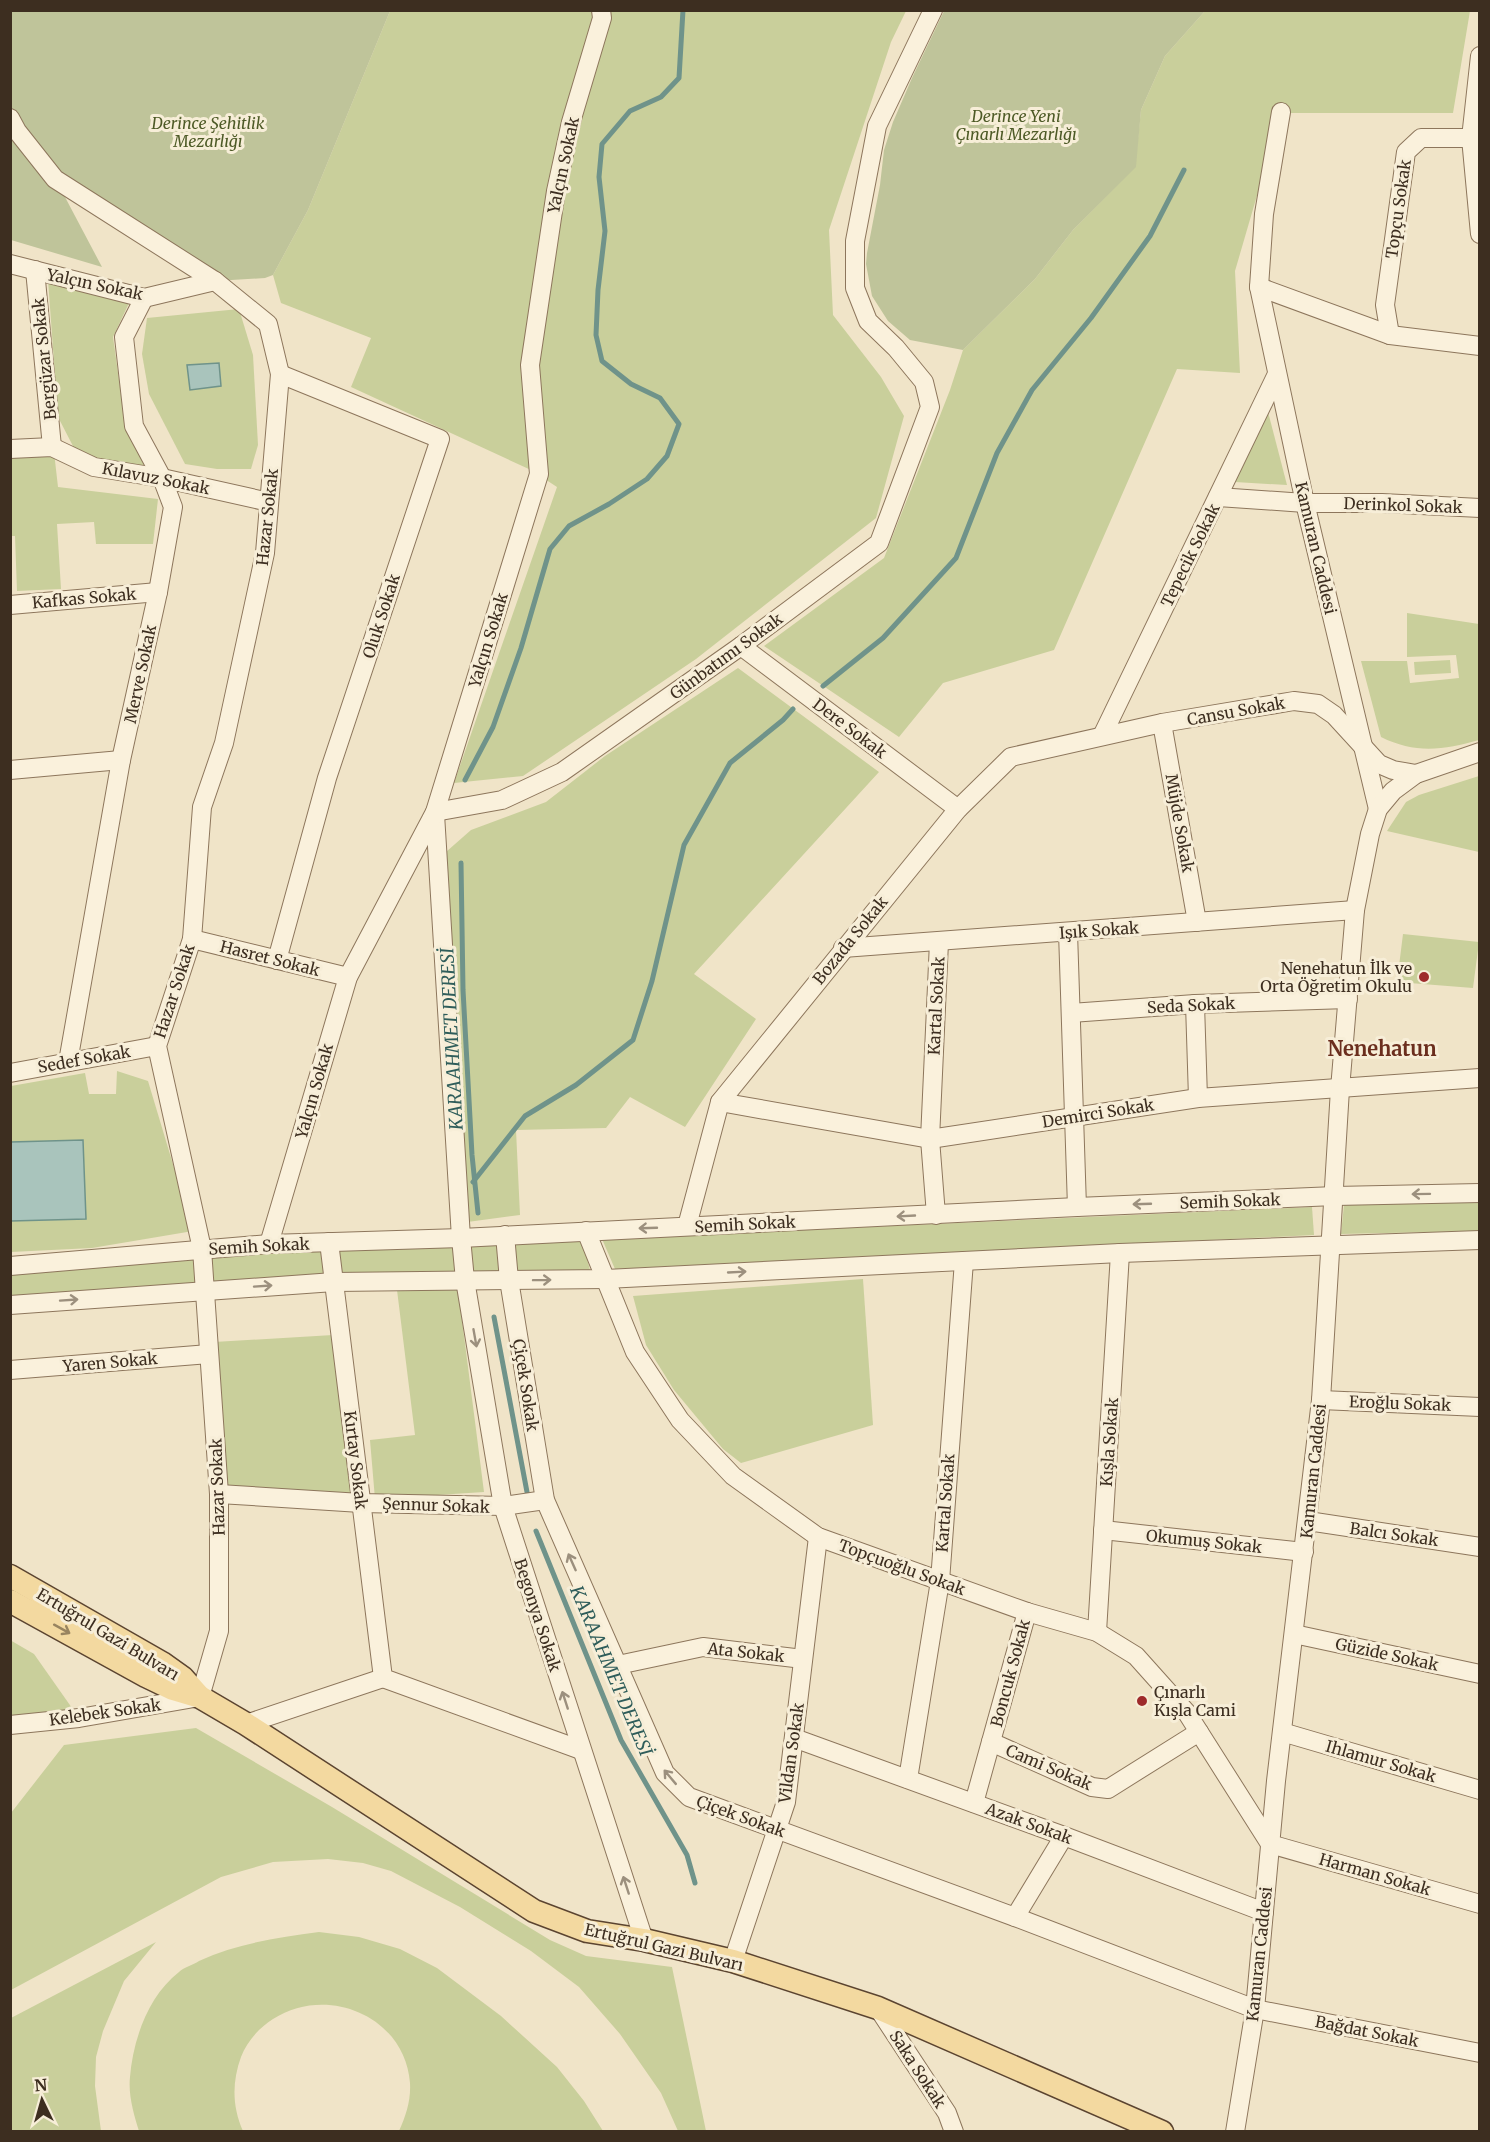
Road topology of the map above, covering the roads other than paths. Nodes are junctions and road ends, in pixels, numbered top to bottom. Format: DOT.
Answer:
graph roads {
  1 [pos="601,10"];
  2 [pos="933,10"];
  3 [pos="1479,56"];
  4 [pos="1281,112"];
  5 [pos="10,118"];
  6 [pos="1471,138"];
  7 [pos="1479,234"];
  8 [pos="10,264"];
  9 [pos="35,270"];
  10 [pos="215,280"];
  11 [pos="1259,287"];
  12 [pos="144,298"];
  13 [pos="1390,335"];
  14 [pos="1479,346"];
  15 [pos="280,374"];
  16 [pos="1277,374"];
  17 [pos="52,447"];
  18 [pos="10,449"];
  19 [pos="162,478"];
  20 [pos="1218,497"];
  21 [pos="269,502"];
  22 [pos="1305,503"];
  23 [pos="1479,508"];
  24 [pos="158,592"];
  25 [pos="10,605"];
  26 [pos="741,646"];
  27 [pos="1162,723"];
  28 [pos="1102,736"];
  29 [pos="1362,746"];
  30 [pos="1479,752"];
  31 [pos="121,760"];
  32 [pos="10,770"];
  33 [pos="1416,774"];
  34 [pos="958,809"];
  35 [pos="1378,809"];
  36 [pos="435,812"];
  37 [pos="1355,910"];
  38 [pos="1197,922"];
  39 [pos="1068,932"];
  40 [pos="192,939"];
  41 [pos="939,942"];
  42 [pos="843,948"];
  43 [pos="277,960"];
  44 [pos="348,977"];
  45 [pos="1348,999"];
  46 [pos="1195,1004"];
  47 [pos="1071,1013"];
  48 [pos="157,1046"];
  49 [pos="68,1062"];
  50 [pos="10,1072"];
  51 [pos="1479,1078"];
  52 [pos="1340,1089"];
  53 [pos="1198,1098"];
  54 [pos="720,1102"];
  55 [pos="1074,1116"];
  56 [pos="930,1139"];
  57 [pos="1479,1193"];
  58 [pos="1335,1196"];
  59 [pos="1077,1207"];
  60 [pos="936,1215"];
  61 [pos="687,1226"];
  62 [pos="586,1231"];
  63 [pos="505,1234"];
  64 [pos="483,1236"];
  65 [pos="461,1238"];
  66 [pos="1479,1240"];
  67 [pos="329,1242"];
  68 [pos="269,1244"];
  69 [pos="1331,1244"];
  70 [pos="202,1249"];
  71 [pos="1120,1253"];
  72 [pos="508,1258"];
  73 [pos="464,1261"];
  74 [pos="964,1261"];
  75 [pos="10,1266"];
  76 [pos="606,1279"];
  77 [pos="465,1280"];
  78 [pos="486,1280"];
  79 [pos="509,1280"];
  80 [pos="334,1282"];
  81 [pos="205,1290"];
  82 [pos="10,1305"];
  83 [pos="209,1354"];
  84 [pos="10,1370"];
  85 [pos="1321,1400"];
  86 [pos="1479,1407"];
  87 [pos="219,1494"];
  88 [pos="545,1500"];
  89 [pos="361,1503"];
  90 [pos="503,1506"];
  91 [pos="1308,1521"];
  92 [pos="1103,1530"];
  93 [pos="818,1537"];
  94 [pos="1479,1547"];
  95 [pos="1304,1552"];
  96 [pos="10,1576"];
  97 [pos="940,1581"];
  98 [pos="10,1601"];
  99 [pos="1027,1611"];
  100 [pos="1097,1632"];
  101 [pos="1294,1634"];
  102 [pos="803,1659"];
  103 [pos="618,1665"];
  104 [pos="1479,1674"];
  105 [pos="383,1678"];
  106 [pos="200,1697"];
  107 [pos="246,1724"];
  108 [pos="10,1725"];
  109 [pos="1199,1732"];
  110 [pos="1282,1732"];
  111 [pos="794,1738"];
  112 [pos="991,1742"];
  113 [pos="581,1750"];
  114 [pos="908,1779"];
  115 [pos="1479,1790"];
  116 [pos="974,1803"];
  117 [pos="777,1829"];
  118 [pos="1064,1836"];
  119 [pos="1270,1844"];
  120 [pos="1479,1904"];
  121 [pos="1264,1912"];
  122 [pos="1015,1917"];
  123 [pos="644,1940"];
  124 [pos="733,1962"];
  125 [pos="878,2008"];
  126 [pos="1255,2008"];
  127 [pos="1479,2053"];
  128 [pos="954,2132"];
  129 [pos="1162,2132"];
  130 [pos="1235,2132"];
  1 -- 36 [label="street, Yalçın Sokak"];
  2 -- 26 [label="street, Günbatımı Sokak"];
  3 -- 6 [label="street"];
  4 -- 11 [label="street, Kamuran Caddesi"];
  5 -- 10 [label="street"];
  6 -- 7 [label="street"];
  6 -- 13 [label="street, Topçu Sokak"];
  8 -- 9 [label="street, Yalçın Sokak"];
  9 -- 12 [label="street, Yalçın Sokak"];
  9 -- 17 [label="street, Bergüzar Sokak"];
  10 -- 12 [label="street, Yalçın Sokak"];
  10 -- 15 [label="street, Hazar Sokak"];
  11 -- 13 [label="street"];
  11 -- 16 [label="street, Kamuran Caddesi"];
  12 -- 19 [label="street, Merve Sokak"];
  13 -- 14 [label="street"];
  15 -- 21 [label="street, Hazar Sokak"];
  15 -- 43 [label="street, Oluk Sokak"];
  16 -- 20 [label="street, Tepecik Sokak"];
  16 -- 22 [label="street, Kamuran Caddesi"];
  17 -- 18 [label="street, Kılavuz Sokak"];
  17 -- 19 [label="street, Kılavuz Sokak"];
  19 -- 21 [label="street, Kılavuz Sokak"];
  19 -- 24 [label="street, Merve Sokak"];
  20 -- 22 [label="street, Derinkol Sokak"];
  20 -- 28 [label="street, Tepecik Sokak"];
  21 -- 40 [label="street, Hazar Sokak"];
  22 -- 23 [label="street, Derinkol Sokak"];
  22 -- 29 [label="street, Kamuran Caddesi"];
  24 -- 25 [label="street, Kafkas Sokak"];
  24 -- 31 [label="street, Merve Sokak"];
  26 -- 34 [label="street, Dere Sokak"];
  26 -- 36 [label="street, Günbatımı Sokak"];
  27 -- 28 [label="street, Cansu Sokak"];
  27 -- 29 [label="street, Cansu Sokak"];
  27 -- 38 [label="street, Müjde Sokak"];
  28 -- 34 [label="street, Bozada Sokak"];
  29 -- 33 [label="street, Cansu Sokak"];
  29 -- 35 [label="street, Kamuran Caddesi"];
  30 -- 33 [label="street, Kamuran Caddesi"];
  31 -- 32 [label="street"];
  31 -- 49 [label="street, Merve Sokak"];
  33 -- 35 [label="street, Kamuran Caddesi"];
  34 -- 42 [label="street, Bozada Sokak"];
  35 -- 37 [label="street, Kamuran Caddesi"];
  36 -- 44 [label="street, Yalçın Sokak"];
  36 -- 65 [label="street"];
  37 -- 38 [label="street, Işık Sokak"];
  37 -- 45 [label="street, Kamuran Caddesi"];
  38 -- 39 [label="street, Işık Sokak"];
  39 -- 41 [label="street, Işık Sokak"];
  39 -- 47 [label="street"];
  40 -- 43 [label="street, Hasret Sokak"];
  40 -- 48 [label="street, Hazar Sokak"];
  41 -- 42 [label="street, Işık Sokak"];
  41 -- 56 [label="street, Kartal Sokak"];
  42 -- 54 [label="street, Bozada Sokak"];
  43 -- 44 [label="street, Hasret Sokak"];
  44 -- 68 [label="street, Yalçın Sokak"];
  45 -- 46 [label="street, Seda Sokak"];
  45 -- 52 [label="street, Kamuran Caddesi"];
  46 -- 47 [label="street, Seda Sokak"];
  46 -- 53 [label="street"];
  47 -- 55 [label="street"];
  48 -- 49 [label="street, Sedef Sokak"];
  48 -- 70 [label="street, Hazar Sokak"];
  49 -- 50 [label="street, Sedef Sokak"];
  51 -- 52 [label="street, Demirci Sokak"];
  52 -- 53 [label="street, Demirci Sokak"];
  52 -- 58 [label="street, Kamuran Caddesi"];
  53 -- 55 [label="street, Demirci Sokak"];
  54 -- 56 [label="street, Demirci Sokak"];
  54 -- 61 [label="street, Bozada Sokak"];
  55 -- 56 [label="street, Demirci Sokak"];
  55 -- 59 [label="street"];
  56 -- 60 [label="street, Kartal Sokak"];
  57 -- 58 [label="street, Semih Sokak, one-way"];
  58 -- 59 [label="street, Semih Sokak, one-way"];
  58 -- 69 [label="street, Kamuran Caddesi"];
  59 -- 60 [label="street, Semih Sokak"];
  60 -- 61 [label="street, Semih Sokak, one-way"];
  61 -- 62 [label="street, Semih Sokak, one-way"];
  62 -- 63 [label="street, Semih Sokak"];
  62 -- 76 [label="street, Topçuoğlu Sokak"];
  63 -- 64 [label="street, Semih Sokak"];
  63 -- 72 [label="street, Çiçek Sokak"];
  64 -- 65 [label="street, Semih Sokak"];
  64 -- 72 [label="street"];
  64 -- 73 [label="street"];
  65 -- 67 [label="street, Semih Sokak"];
  65 -- 73 [label="street, Begonya Sokak"];
  66 -- 69 [label="street"];
  67 -- 68 [label="street, Semih Sokak"];
  67 -- 80 [label="street, Kırtay Sokak"];
  68 -- 70 [label="street, Semih Sokak"];
  69 -- 71 [label="street"];
  69 -- 85 [label="street, Kamuran Caddesi"];
  70 -- 75 [label="street, Semih Sokak"];
  70 -- 81 [label="street, Hazar Sokak"];
  71 -- 74 [label="street"];
  71 -- 92 [label="street, Kışla Sokak"];
  72 -- 78 [label="street"];
  72 -- 79 [label="street, Çiçek Sokak"];
  73 -- 77 [label="street, Begonya Sokak"];
  73 -- 78 [label="street"];
  76 -- 74 [label="street, one-way"];
  74 -- 97 [label="street, Kartal Sokak"];
  79 -- 76 [label="street, one-way"];
  76 -- 93 [label="street, Topçuoğlu Sokak"];
  77 -- 78 [label="street"];
  77 -- 80 [label="street"];
  77 -- 90 [label="street, Begonya Sokak, one-way"];
  78 -- 79 [label="street"];
  79 -- 88 [label="street, Çiçek Sokak"];
  81 -- 80 [label="street, one-way"];
  80 -- 89 [label="street, Kırtay Sokak"];
  82 -- 81 [label="street, one-way"];
  81 -- 83 [label="street, Hazar Sokak"];
  83 -- 84 [label="street, Yaren Sokak"];
  83 -- 87 [label="street, Hazar Sokak"];
  85 -- 86 [label="street, Eroğlu Sokak"];
  85 -- 91 [label="street, Kamuran Caddesi"];
  87 -- 89 [label="street, Şennur Sokak"];
  87 -- 106 [label="street, Hazar Sokak"];
  88 -- 90 [label="street, Şennur Sokak"];
  103 -- 88 [label="street, Çiçek Sokak, one-way"];
  89 -- 90 [label="street, Şennur Sokak"];
  89 -- 105 [label="street, Kırtay Sokak"];
  113 -- 90 [label="street, Begonya Sokak, one-way"];
  91 -- 94 [label="street, Balcı Sokak"];
  91 -- 95 [label="street, Kamuran Caddesi"];
  92 -- 95 [label="street, Okumuş Sokak"];
  92 -- 100 [label="street, Kışla Sokak"];
  93 -- 97 [label="street, Topçuoğlu Sokak"];
  93 -- 102 [label="street, Vildan Sokak"];
  95 -- 101 [label="street, Kamuran Caddesi"];
  96 -- 106 [label="main road, Ertuğrul Gazi Bulvarı"];
  97 -- 99 [label="street, Topçuoğlu Sokak"];
  97 -- 114 [label="street, Kartal Sokak"];
  98 -- 106 [label="main road, Ertuğrul Gazi Bulvarı, one-way"];
  99 -- 100 [label="street, Topçuoğlu Sokak"];
  99 -- 112 [label="street, Boncuk Sokak"];
  100 -- 109 [label="street, Topçuoğlu Sokak"];
  101 -- 104 [label="street, Güzide Sokak"];
  101 -- 110 [label="street, Kamuran Caddesi"];
  102 -- 103 [label="street, Ata Sokak"];
  102 -- 111 [label="street, Vildan Sokak"];
  117 -- 103 [label="street, Çiçek Sokak, one-way"];
  105 -- 107 [label="street"];
  105 -- 113 [label="street"];
  106 -- 107 [label="main road, Ertuğrul Gazi Bulvarı"];
  106 -- 108 [label="street, Kelebek Sokak"];
  107 -- 123 [label="main road, Ertuğrul Gazi Bulvarı"];
  109 -- 112 [label="street, Cami Sokak"];
  109 -- 119 [label="street, Topçuoğlu Sokak"];
  110 -- 115 [label="street, Ihlamur Sokak"];
  110 -- 119 [label="street, Kamuran Caddesi"];
  111 -- 114 [label="street, Azak Sokak"];
  111 -- 117 [label="street, Vildan Sokak"];
  112 -- 116 [label="street, Boncuk Sokak"];
  123 -- 113 [label="street, Begonya Sokak, one-way"];
  114 -- 116 [label="street, Azak Sokak"];
  116 -- 118 [label="street, Azak Sokak"];
  117 -- 122 [label="street, Çiçek Sokak"];
  117 -- 124 [label="street, Vildan Sokak"];
  118 -- 121 [label="street, Azak Sokak"];
  118 -- 122 [label="street"];
  119 -- 120 [label="street, Harman Sokak"];
  119 -- 121 [label="street, Kamuran Caddesi"];
  121 -- 126 [label="street, Kamuran Caddesi"];
  122 -- 126 [label="street, Çiçek Sokak"];
  123 -- 124 [label="main road, Ertuğrul Gazi Bulvarı"];
  124 -- 125 [label="main road, Ertuğrul Gazi Bulvarı"];
  125 -- 128 [label="street, Saka Sokak"];
  125 -- 129 [label="main road, Ertuğrul Gazi Bulvarı"];
  126 -- 127 [label="street, Bağdat Sokak"];
  126 -- 130 [label="street, Kamuran Caddesi"];
}
